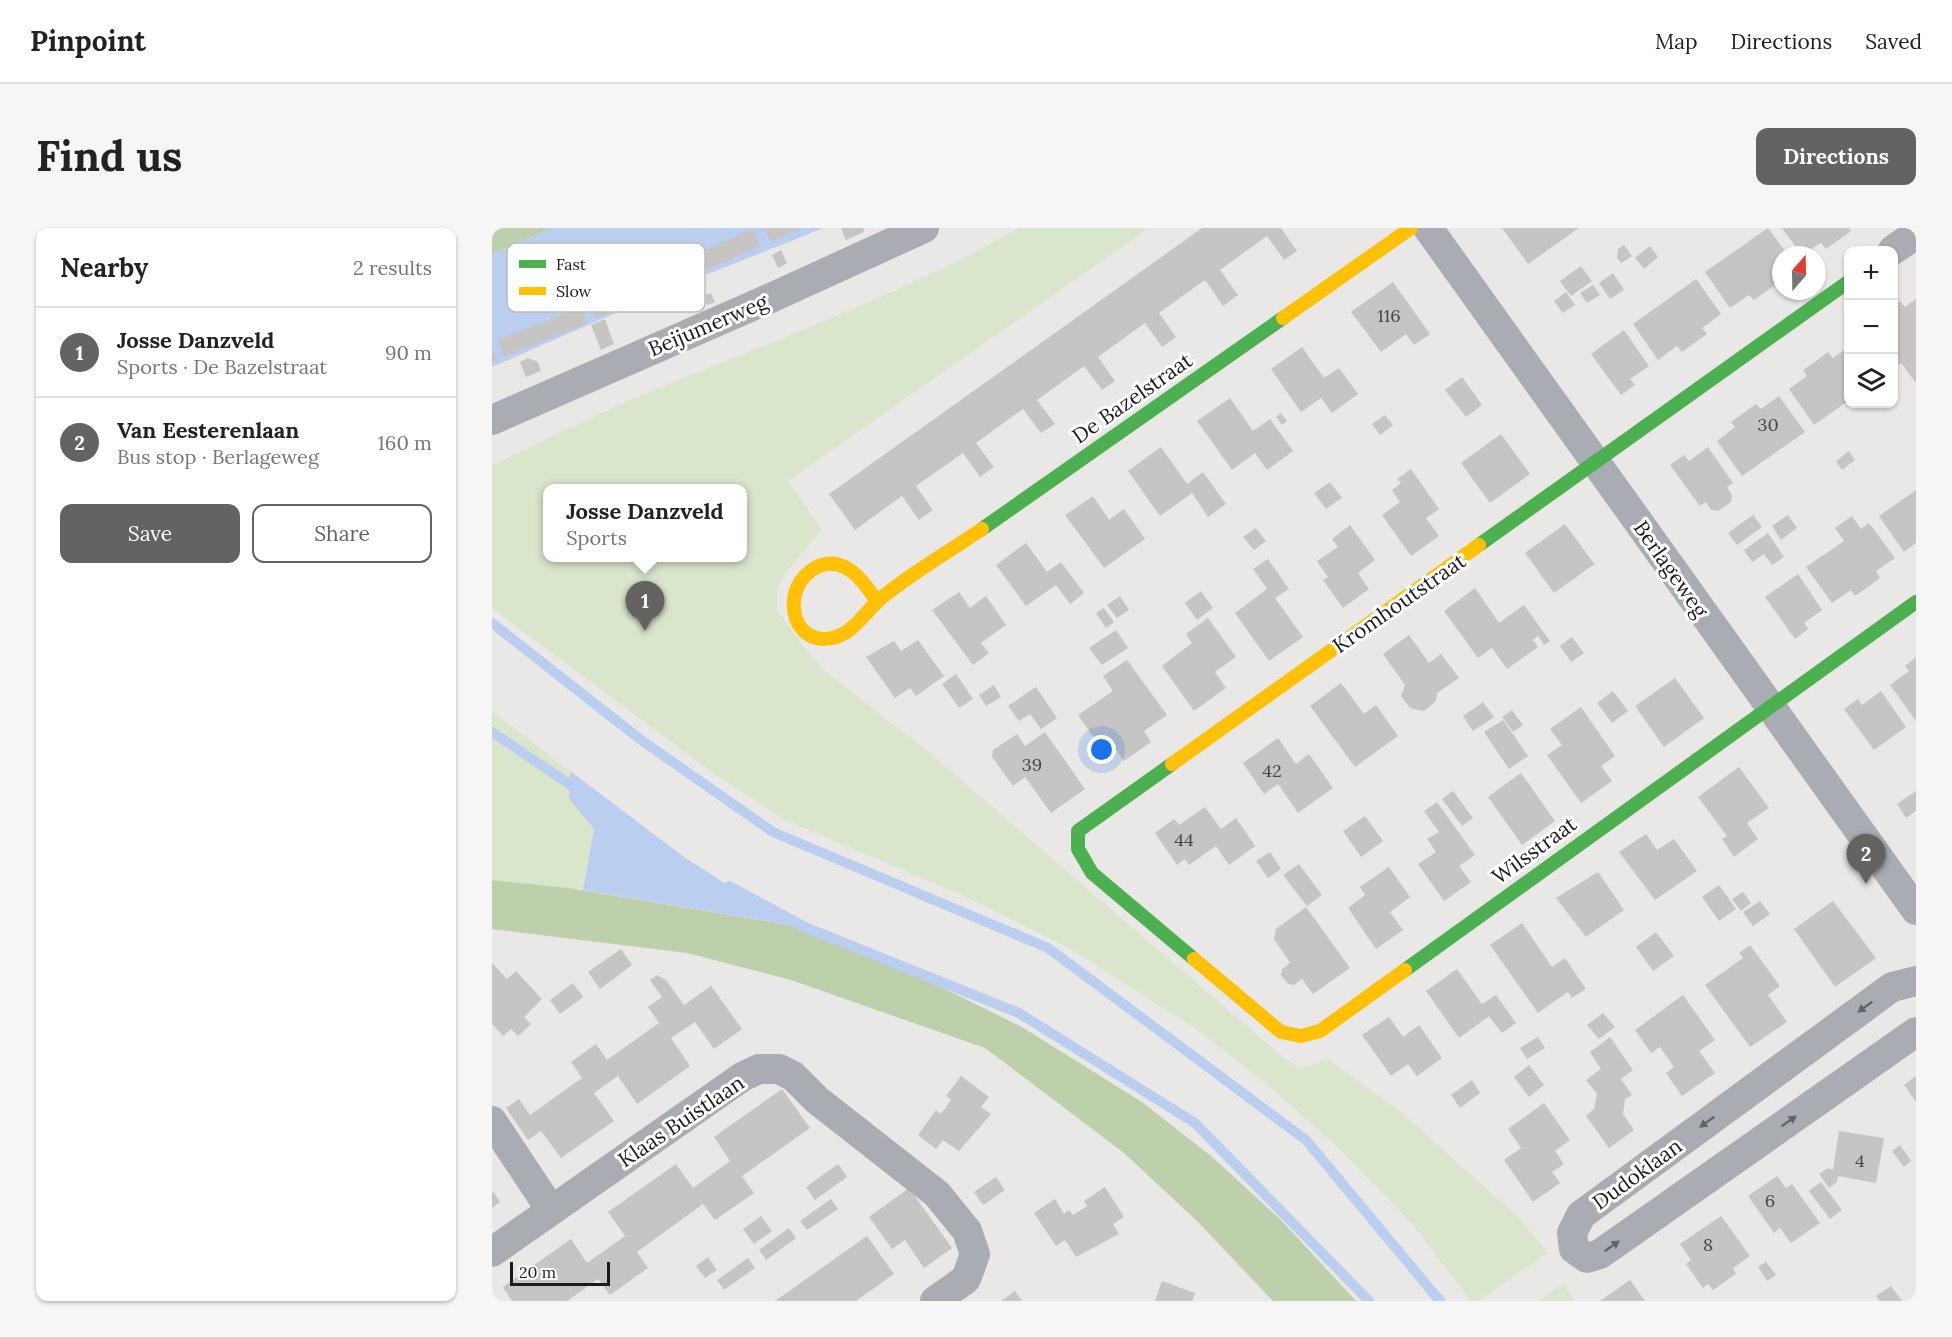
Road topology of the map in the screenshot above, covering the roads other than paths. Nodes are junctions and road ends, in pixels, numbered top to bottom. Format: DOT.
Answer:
graph roads {
  1 [pos="924,228"];
  2 [pos="1411,228"];
  3 [pos="1428,228"];
  4 [pos="1916,234"];
  5 [pos="1898,247"];
  6 [pos="1844,285"];
  7 [pos="492,420"];
  8 [pos="1595,463"];
  9 [pos="877,602"];
  10 [pos="1916,602"];
  11 [pos="1769,706"];
  12 [pos="1916,910"];
  13 [pos="1177,946"];
  14 [pos="1916,981"];
  15 [pos="1916,1032"];
  16 [pos="492,1121"];
  17 [pos="551,1210"];
  18 [pos="492,1252"];
  19 [pos="935,1301"];
  1 -- 7 [label="street, Beijumerweg"];
  2 -- 9 [label="street, De Bazelstraat"];
  3 -- 8 [label="street, Berlageweg"];
  4 -- 5 [label="street"];
  6 -- 8 [label="street, Kromhoutstraat"];
  8 -- 11 [label="street, Berlageweg"];
  8 -- 13 [label="street, Kromhoutstraat"];
  9 -- 9 [label="street, De Bazelstraat"];
  10 -- 11 [label="street, Wilsstraat"];
  11 -- 12 [label="street, Berlageweg"];
  11 -- 13 [label="street, Wilsstraat"];
  14 -- 15 [label="street, Dudoklaan, one-way"];
  16 -- 17 [label="street"];
  17 -- 18 [label="street, Klaas Buistlaan"];
  17 -- 19 [label="street, Klaas Buistlaan"];
}
